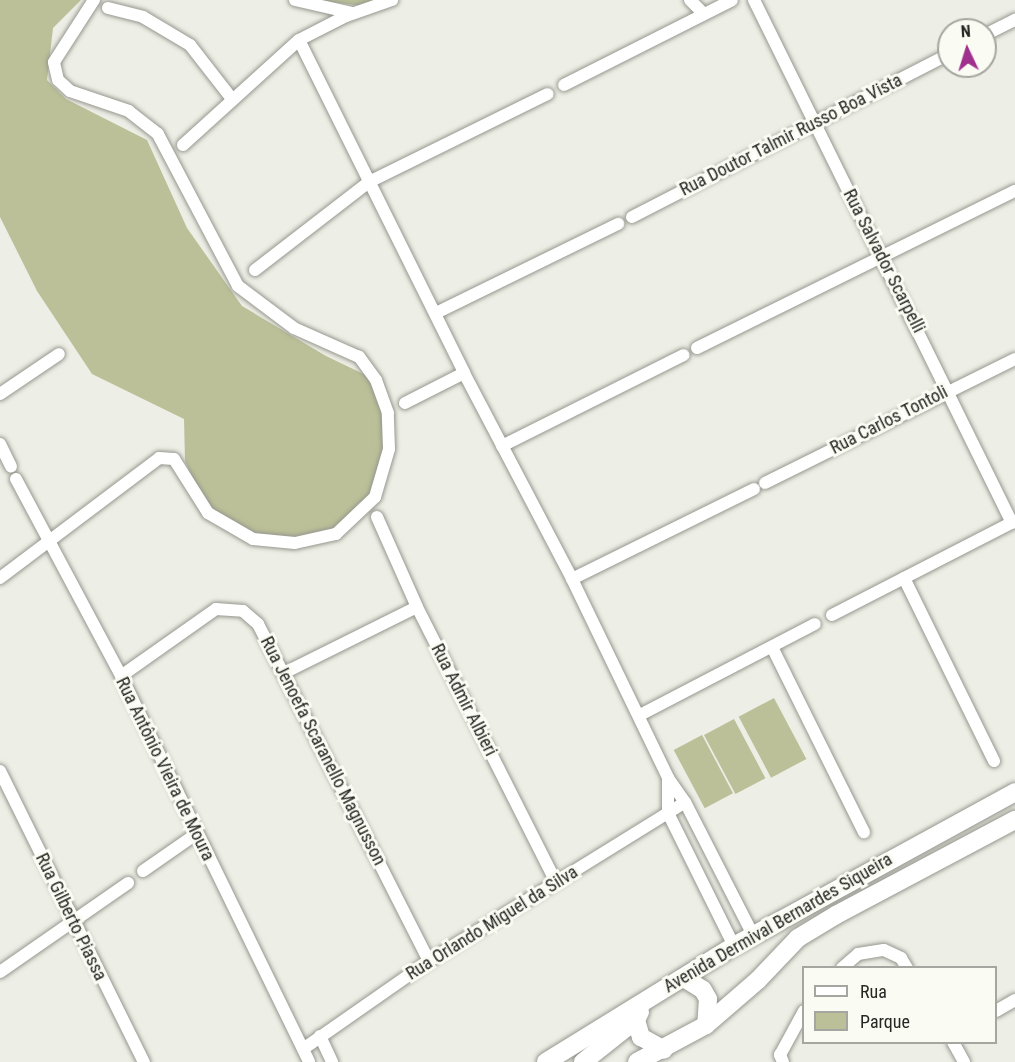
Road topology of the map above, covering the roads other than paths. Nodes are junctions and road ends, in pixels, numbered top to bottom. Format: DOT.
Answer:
graph roads {
  1 [pos="93,0"];
  2 [pos="295,0"];
  3 [pos="392,0"];
  4 [pos="690,0"];
  5 [pos="732,0"];
  6 [pos="754,0"];
  7 [pos="108,8"];
  8 [pos="703,13"];
  9 [pos="352,14"];
  10 [pos="1015,20"];
  11 [pos="997,29"];
  12 [pos="299,40"];
  13 [pos="937,60"];
  14 [pos="564,85"];
  15 [pos="548,94"];
  16 [pos="232,99"];
  17 [pos="814,123"];
  18 [pos="183,145"];
  19 [pos="369,182"];
  20 [pos="1015,191"];
  21 [pos="632,217"];
  22 [pos="618,224"];
  23 [pos="884,258"];
  24 [pos="255,270"];
  25 [pos="436,313"];
  26 [pos="697,348"];
  27 [pos="59,354"];
  28 [pos="684,355"];
  29 [pos="1015,359"];
  30 [pos="464,373"];
  31 [pos="949,389"];
  32 [pos="0,394"];
  33 [pos="405,403"];
  34 [pos="0,444"];
  35 [pos="502,446"];
  36 [pos="377,517"];
  37 [pos="1014,522"];
  38 [pos="49,542"];
  39 [pos="0,578"];
  40 [pos="904,578"];
  41 [pos="572,579"];
  42 [pos="417,608"];
  43 [pos="832,615"];
  44 [pos="815,624"];
  45 [pos="772,647"];
  46 [pos="284,673"];
  47 [pos="121,676"];
  48 [pos="640,715"];
  49 [pos="994,761"];
  50 [pos="0,771"];
  51 [pos="668,778"];
  52 [pos="1015,792"];
  53 [pos="685,802"];
  54 [pos="668,813"];
  55 [pos="1015,820"];
  56 [pos="864,832"];
  57 [pos="196,834"];
  58 [pos="143,871"];
  59 [pos="556,882"];
  60 [pos="128,883"];
  61 [pos="72,920"];
  62 [pos="753,935"];
  63 [pos="734,946"];
  64 [pos="429,961"];
  65 [pos="844,966"];
  66 [pos="906,966"];
  67 [pos="0,972"];
  68 [pos="684,978"];
  69 [pos="645,999"];
  70 [pos="1015,1000"];
  71 [pos="997,1010"];
  72 [pos="802,1015"];
  73 [pos="636,1020"];
  74 [pos="706,1024"];
  75 [pos="320,1036"];
  76 [pos="954,1044"];
  77 [pos="303,1048"];
  78 [pos="664,1050"];
  79 [pos="142,1058"];
  80 [pos="129,1062"];
  81 [pos="309,1062"];
  82 [pos="332,1062"];
  83 [pos="546,1062"];
  84 [pos="583,1062"];
  85 [pos="637,1062"];
  86 [pos="783,1062"];
  87 [pos="964,1062"];
  1 -- 38 [label="street"];
  2 -- 9 [label="street"];
  3 -- 9 [label="street"];
  4 -- 8 [label="street"];
  5 -- 8 [label="street"];
  6 -- 17 [label="street, Rua Salvador Scarpelli"];
  7 -- 16 [label="street"];
  8 -- 14 [label="street"];
  9 -- 12 [label="street"];
  10 -- 11 [label="street"];
  12 -- 16 [label="street"];
  12 -- 19 [label="street"];
  13 -- 17 [label="street, Rua Doutor Talmir Russo Boa Vista"];
  15 -- 19 [label="street"];
  16 -- 18 [label="street"];
  17 -- 21 [label="street, Rua Doutor Talmir Russo Boa Vista"];
  17 -- 23 [label="street, Rua Salvador Scarpelli"];
  19 -- 24 [label="street"];
  19 -- 25 [label="street"];
  20 -- 23 [label="street"];
  22 -- 25 [label="street"];
  23 -- 26 [label="street"];
  23 -- 31 [label="street, Rua Salvador Scarpelli"];
  25 -- 30 [label="street"];
  27 -- 32 [label="street"];
  28 -- 35 [label="street"];
  29 -- 31 [label="street, Rua Carlos Tontoli"];
  30 -- 33 [label="street"];
  30 -- 35 [label="street"];
  31 -- 37 [label="street, Rua Salvador Scarpelli"];
  31 -- 41 [label="street, Rua Carlos Tontoli"];
  34 -- 38 [label="street, Rua Antônio Vieira de Moura"];
  35 -- 41 [label="street"];
  36 -- 42 [label="street, Rua Admir Albieri"];
  37 -- 40 [label="street"];
  38 -- 39 [label="street"];
  38 -- 47 [label="street, Rua Antônio Vieira de Moura"];
  40 -- 43 [label="street"];
  40 -- 49 [label="street"];
  41 -- 48 [label="street"];
  42 -- 46 [label="street"];
  42 -- 59 [label="street, Rua Admir Albieri"];
  44 -- 45 [label="street"];
  45 -- 48 [label="street"];
  45 -- 56 [label="street"];
  46 -- 47 [label="street, Rua Jenoefa Scaranello Magnusson"];
  46 -- 64 [label="street, Rua Jenoefa Scaranello Magnusson"];
  47 -- 57 [label="street, Rua Antônio Vieira de Moura"];
  48 -- 51 [label="street"];
  50 -- 61 [label="street, Rua Gilberto Piassa"];
  51 -- 53 [label="street"];
  51 -- 54 [label="street"];
  52 -- 62 [label="main road, Avenida Dermival Bernardes Siqueira"];
  53 -- 54 [label="street, Rua Orlando Miguel da Silva"];
  53 -- 62 [label="street"];
  54 -- 59 [label="street, Rua Orlando Miguel da Silva"];
  54 -- 63 [label="street"];
  55 -- 74 [label="main road, Avenida Dermival Bernardes Siqueira"];
  57 -- 58 [label="street"];
  57 -- 77 [label="street, Rua Antônio Vieira de Moura"];
  59 -- 64 [label="street, Rua Orlando Miguel da Silva"];
  60 -- 61 [label="street"];
  61 -- 67 [label="street"];
  61 -- 79 [label="street, Rua Gilberto Piassa"];
  62 -- 63 [label="main road, Avenida Dermival Bernardes Siqueira"];
  63 -- 68 [label="main road, Avenida Dermival Bernardes Siqueira"];
  64 -- 75 [label="street, Rua Orlando Miguel da Silva"];
  65 -- 66 [label="street"];
  68 -- 69 [label="main road, Avenida Dermival Bernardes Siqueira"];
  68 -- 74 [label="main road"];
  69 -- 73 [label="main road"];
  69 -- 83 [label="main road, Avenida Dermival Bernardes Siqueira"];
  70 -- 71 [label="street"];
  72 -- 86 [label="street"];
  73 -- 78 [label="main road"];
  73 -- 84 [label="main road"];
  74 -- 78 [label="main road, Avenida Dermival Bernardes Siqueira"];
  75 -- 77 [label="street, Rua Orlando Miguel da Silva"];
  75 -- 82 [label="street"];
  76 -- 87 [label="street"];
  77 -- 81 [label="street, Rua Antônio Vieira de Moura"];
  78 -- 85 [label="main road, Avenida Dermival Bernardes Siqueira"];
  79 -- 80 [label="street"];
}
